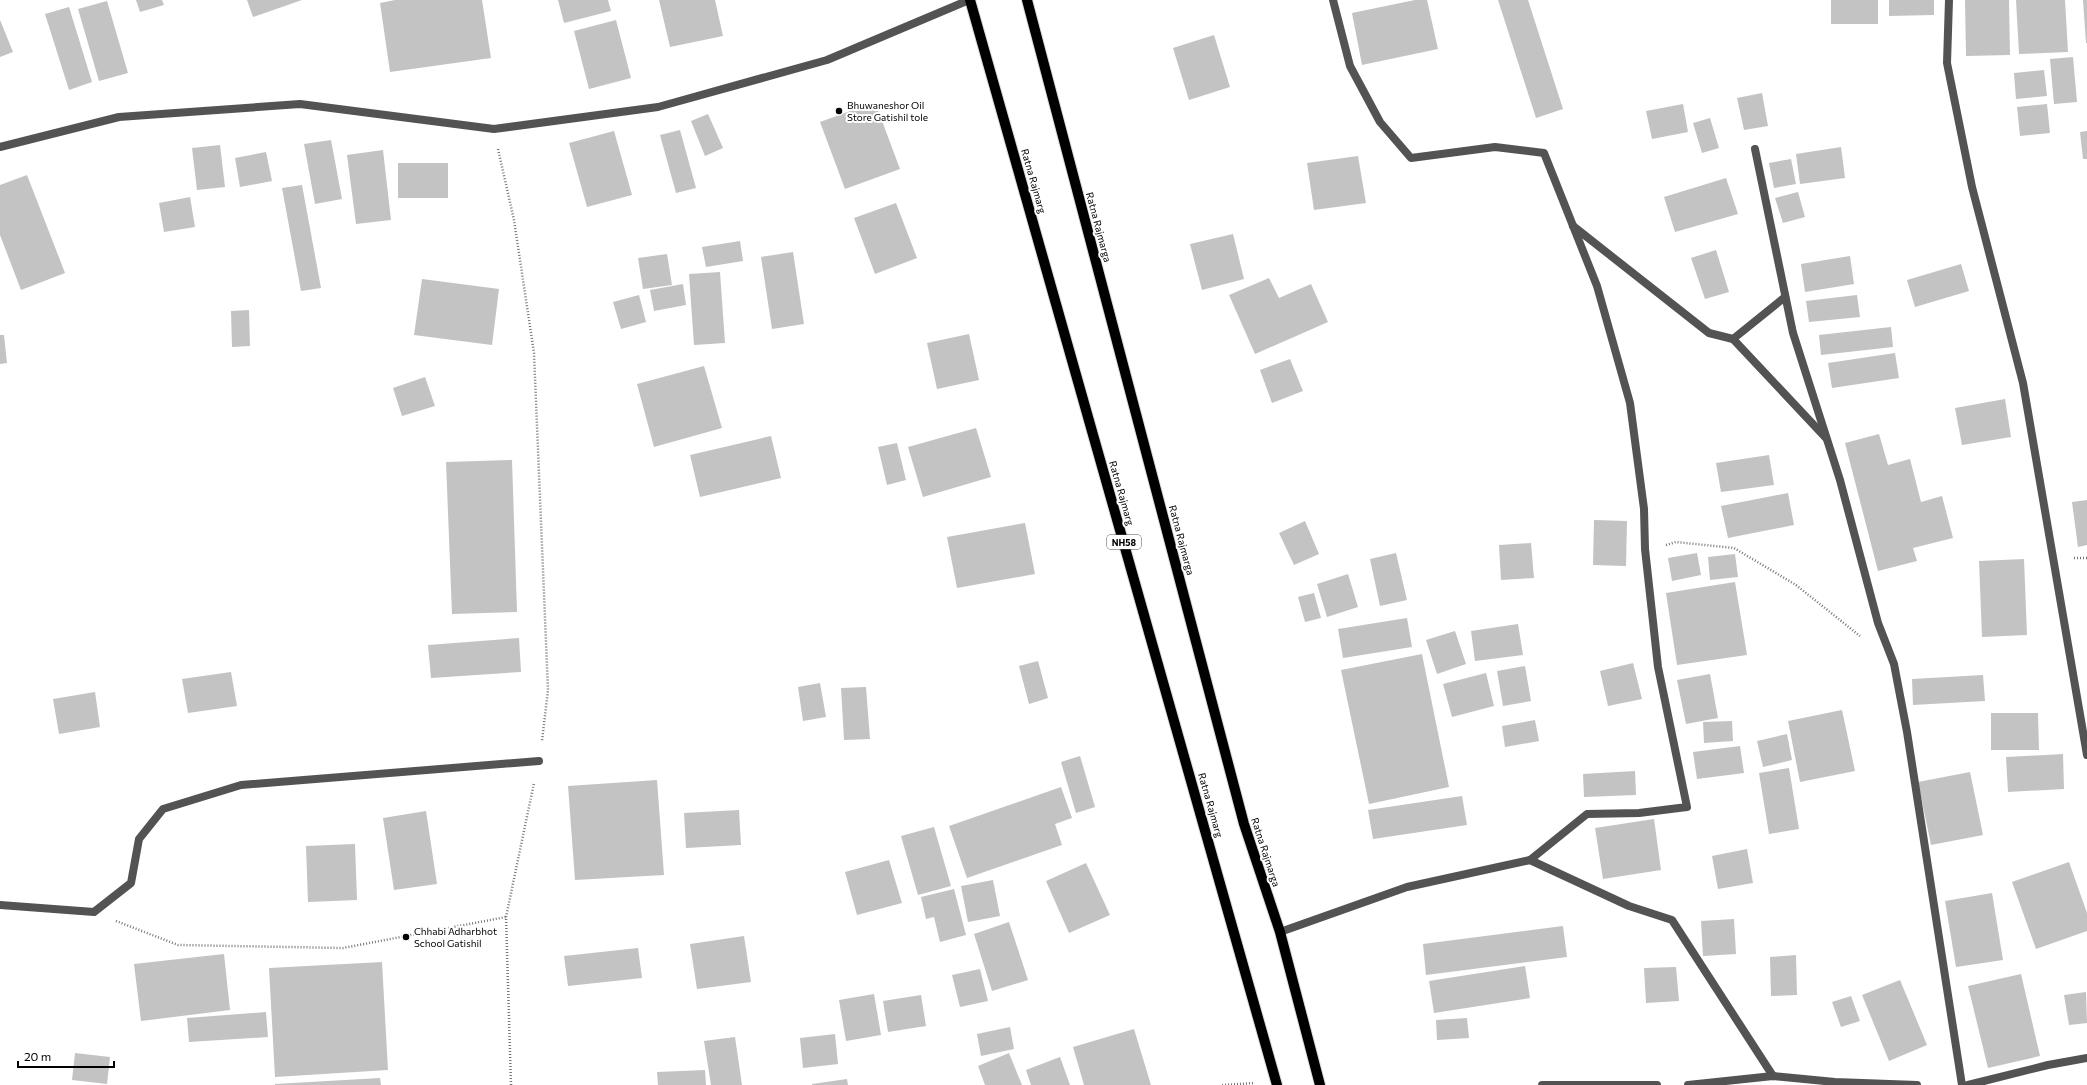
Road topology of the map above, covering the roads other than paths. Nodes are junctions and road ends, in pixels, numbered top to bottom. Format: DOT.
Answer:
graph roads {
  1 [pos="969,0"];
  2 [pos="1027,0"];
  3 [pos="1333,0"];
  4 [pos="1950,0"];
  5 [pos="0,146"];
  6 [pos="1755,149"];
  7 [pos="1573,225"];
  8 [pos="1785,297"];
  9 [pos="1733,339"];
  10 [pos="1827,440"];
  11 [pos="2087,755"];
  12 [pos="539,761"];
  13 [pos="1530,860"];
  14 [pos="0,905"];
  15 [pos="1280,932"];
  16 [pos="2087,1058"];
  17 [pos="1773,1076"];
  18 [pos="1277,1083"];
  19 [pos="1320,1085"];
  20 [pos="1542,1085"];
  21 [pos="1657,1085"];
  22 [pos="1688,1085"];
  23 [pos="1917,1085"];
  24 [pos="1962,1085"];
  25 [pos="1968,1085"];
  1 -- 5 [label="street"];
  1 -- 18 [label="main road, Ratna Rajmarg / NH58"];
  2 -- 15 [label="main road, Ratna Rajmarga"];
  3 -- 7 [label="street"];
  4 -- 11 [label="street"];
  6 -- 8 [label="street"];
  7 -- 9 [label="street"];
  7 -- 13 [label="street"];
  8 -- 9 [label="street"];
  8 -- 10 [label="street"];
  9 -- 10 [label="street"];
  10 -- 24 [label="street"];
  12 -- 14 [label="street"];
  13 -- 15 [label="street"];
  13 -- 17 [label="street"];
  15 -- 19 [label="main road, Ratna Rajmarga"];
  16 -- 25 [label="street"];
  17 -- 22 [label="street"];
  17 -- 23 [label="street"];
  20 -- 21 [label="street"];
}
